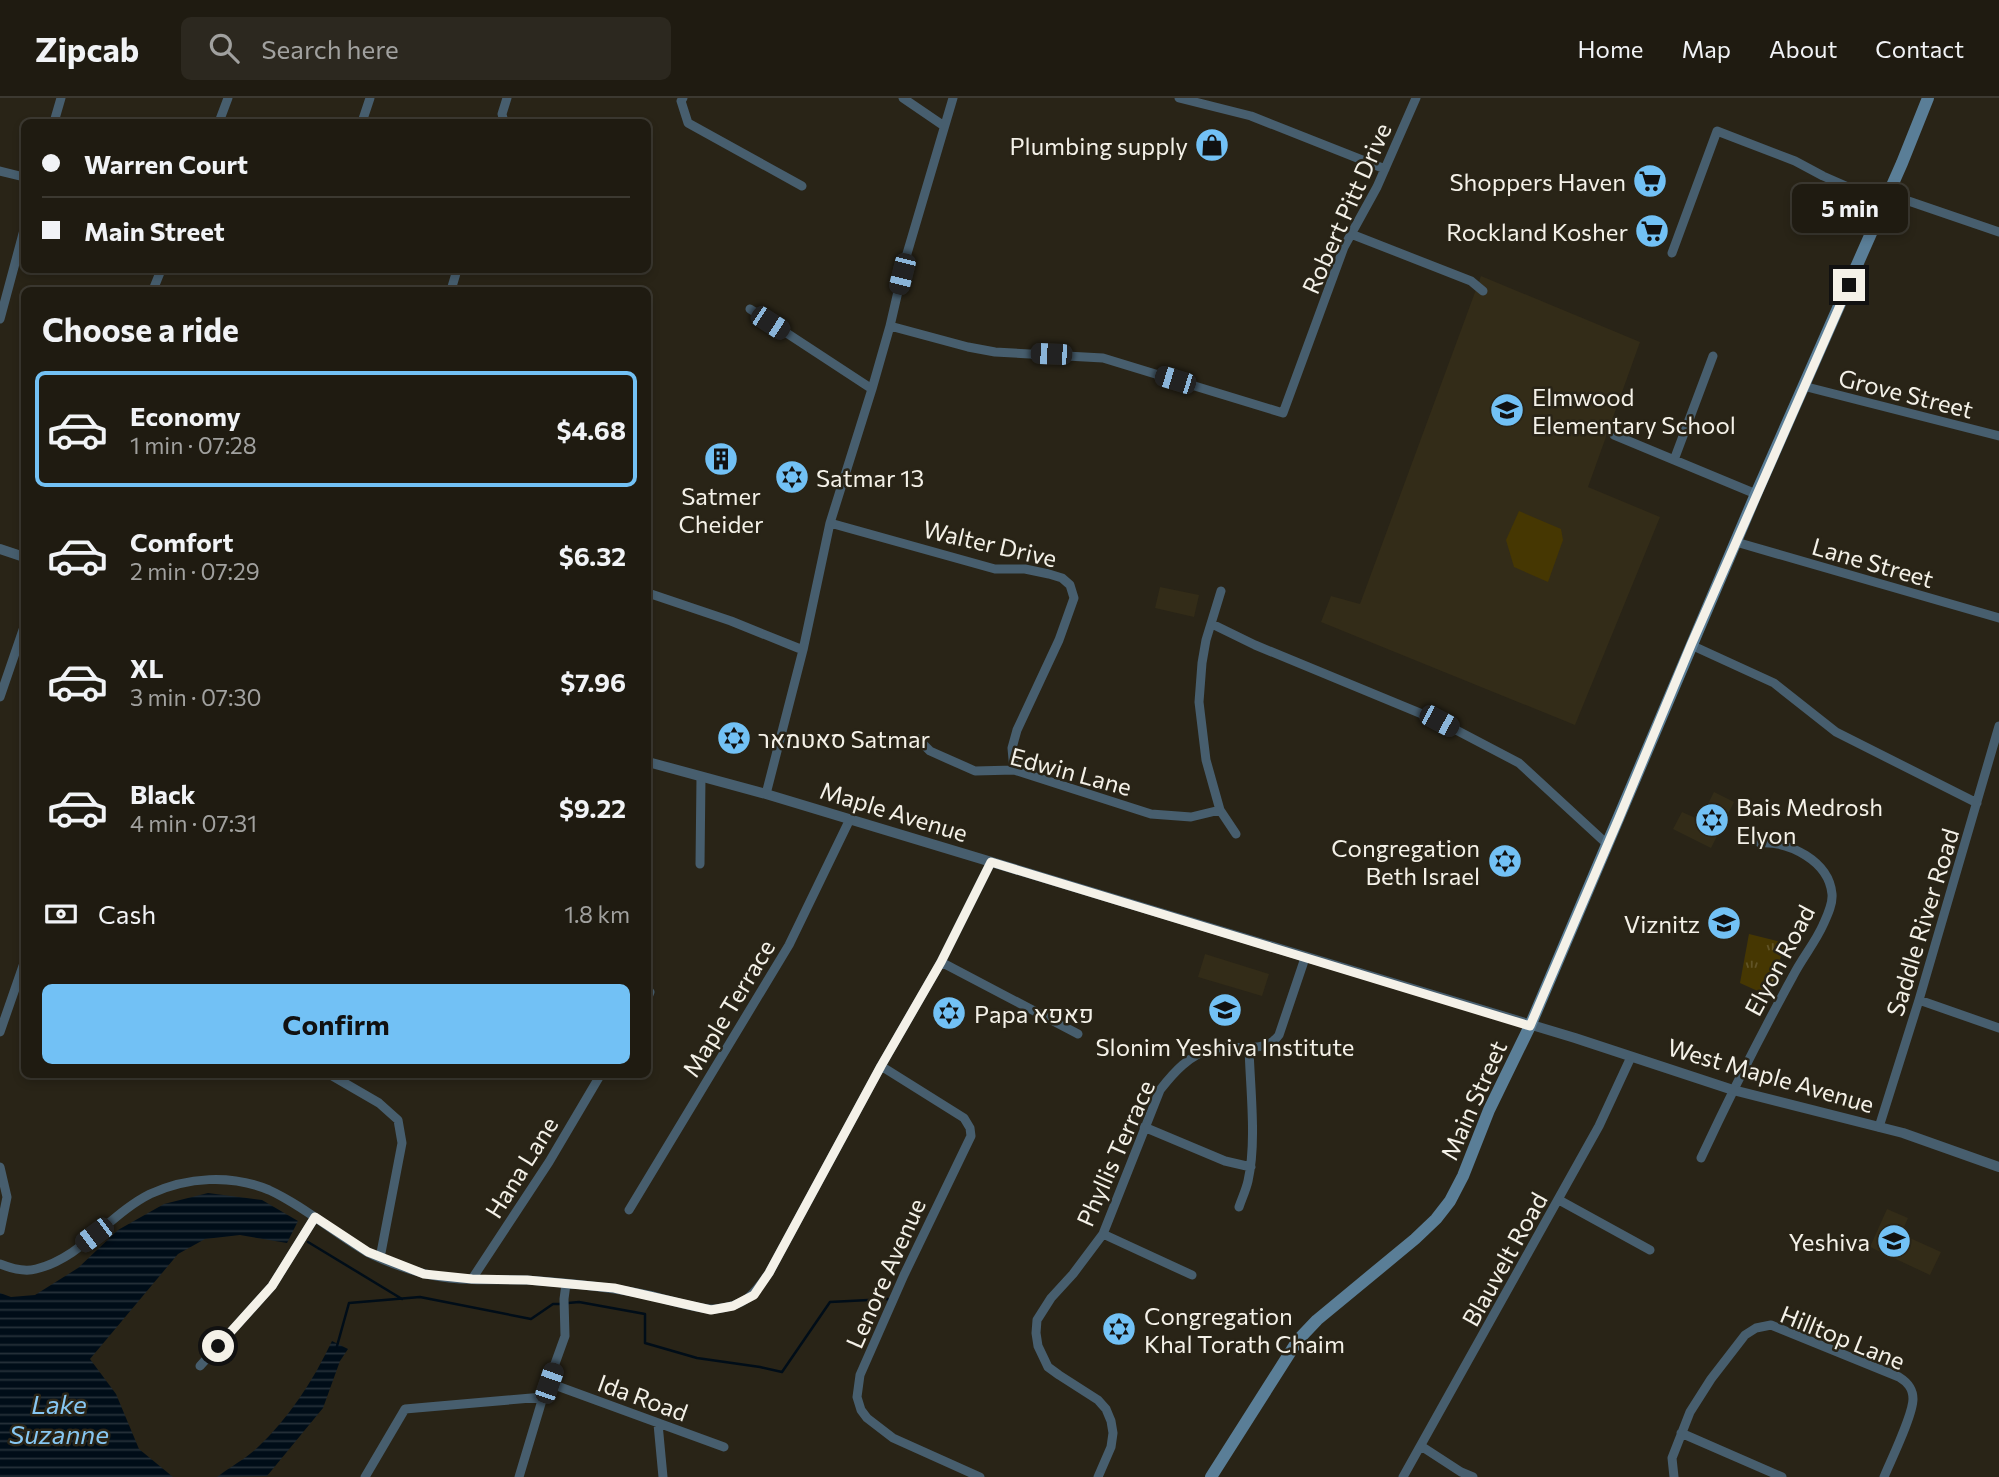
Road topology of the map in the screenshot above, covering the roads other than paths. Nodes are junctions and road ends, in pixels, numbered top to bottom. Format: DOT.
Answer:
graph roads {
  1 [pos="61,98"];
  2 [pos="228,98"];
  3 [pos="370,98"];
  4 [pos="508,98"];
  5 [pos="683,98"];
  6 [pos="903,98"];
  7 [pos="953,98"];
  8 [pos="1179,98"];
  9 [pos="1416,98"];
  10 [pos="1928,98"];
  11 [pos="55,119"];
  12 [pos="220,119"];
  13 [pos="363,119"];
  14 [pos="503,119"];
  15 [pos="944,126"];
  16 [pos="1385,169"];
  17 [pos="0,171"];
  18 [pos="21,176"];
  19 [pos="802,187"];
  20 [pos="1888,194"];
  21 [pos="1999,232"];
  22 [pos="1351,234"];
  23 [pos="21,241"];
  24 [pos="1672,253"];
  25 [pos="1483,291"];
  26 [pos="750,309"];
  27 [pos="0,319"];
  28 [pos="890,326"];
  29 [pos="1713,356"];
  30 [pos="1804,386"];
  31 [pos="872,388"];
  32 [pos="1614,435"];
  33 [pos="1999,436"];
  34 [pos="1674,460"];
  35 [pos="1756,494"];
  36 [pos="830,523"];
  37 [pos="1736,542"];
  38 [pos="0,549"];
  39 [pos="21,556"];
  40 [pos="1221,591"];
  41 [pos="651,594"];
  42 [pos="1999,618"];
  43 [pos="1212,624"];
  44 [pos="21,636"];
  45 [pos="1691,645"];
  46 [pos="803,650"];
  47 [pos="0,697"];
  48 [pos="1999,726"];
  49 [pos="918,739"];
  50 [pos="651,763"];
  51 [pos="1014,770"];
  52 [pos="701,777"];
  53 [pos="766,794"];
  54 [pos="1977,803"];
  55 [pos="1220,810"];
  56 [pos="850,819"];
  57 [pos="1236,834"];
  58 [pos="1760,843"];
  59 [pos="1607,844"];
  60 [pos="991,862"];
  61 [pos="700,864"];
  62 [pos="1306,958"];
  63 [pos="941,962"];
  64 [pos="21,971"];
  65 [pos="1919,1000"];
  66 [pos="3,1016"];
  67 [pos="1530,1026"];
  68 [pos="1999,1028"];
  69 [pos="0,1032"];
  70 [pos="1078,1034"];
  71 [pos="1249,1047"];
  72 [pos="1631,1057"];
  73 [pos="881,1066"];
  74 [pos="336,1078"];
  75 [pos="599,1078"];
  76 [pos="1733,1090"];
  77 [pos="1144,1127"];
  78 [pos="1879,1127"];
  79 [pos="1701,1158"];
  80 [pos="0,1167"];
  81 [pos="1251,1167"];
  82 [pos="1999,1167"];
  83 [pos="1559,1200"];
  84 [pos="1239,1207"];
  85 [pos="629,1210"];
  86 [pos="315,1217"];
  87 [pos="0,1231"];
  88 [pos="1104,1234"];
  89 [pos="1650,1250"];
  90 [pos="380,1258"];
  91 [pos="0,1264"];
  92 [pos="1192,1275"];
  93 [pos="472,1279"];
  94 [pos="566,1284"];
  95 [pos="200,1366"];
  96 [pos="549,1383"];
  97 [pos="543,1397"];
  98 [pos="658,1424"];
  99 [pos="1681,1433"];
  100 [pos="1421,1446"];
  101 [pos="724,1447"];
  102 [pos="365,1477"];
  103 [pos="519,1477"];
  104 [pos="663,1477"];
  105 [pos="980,1477"];
  106 [pos="1098,1477"];
  107 [pos="1211,1477"];
  108 [pos="1403,1477"];
  109 [pos="1473,1477"];
  110 [pos="1674,1477"];
  111 [pos="1783,1477"];
  112 [pos="1884,1477"];
  1 -- 11 [label="street"];
  2 -- 12 [label="street"];
  3 -- 13 [label="street"];
  4 -- 14 [label="street"];
  5 -- 19 [label="street"];
  6 -- 15 [label="street"];
  7 -- 15 [label="street"];
  8 -- 16 [label="street"];
  9 -- 16 [label="street, Robert Pitt Drive"];
  10 -- 20 [label="main road, Main Street"];
  15 -- 28 [label="street"];
  16 -- 22 [label="street, Robert Pitt Drive"];
  17 -- 18 [label="street"];
  20 -- 21 [label="street"];
  20 -- 24 [label="street"];
  20 -- 30 [label="main road, Main Street"];
  22 -- 25 [label="street"];
  22 -- 28 [label="street, Robert Pitt Drive"];
  23 -- 27 [label="street"];
  26 -- 31 [label="street"];
  28 -- 31 [label="street"];
  29 -- 34 [label="street"];
  30 -- 33 [label="street, Grove Street"];
  30 -- 35 [label="main road, Main Street"];
  31 -- 36 [label="street"];
  32 -- 34 [label="street"];
  34 -- 35 [label="street"];
  35 -- 37 [label="main road, Main Street"];
  36 -- 46 [label="street"];
  36 -- 51 [label="street, Walter Drive"];
  37 -- 42 [label="street, Lane Street"];
  37 -- 45 [label="main road, Main Street"];
  38 -- 39 [label="street"];
  40 -- 43 [label="street"];
  41 -- 46 [label="street"];
  43 -- 55 [label="street"];
  43 -- 59 [label="street"];
  44 -- 47 [label="street"];
  45 -- 54 [label="street"];
  45 -- 59 [label="main road, Main Street"];
  46 -- 53 [label="street"];
  48 -- 54 [label="street, Saddle River Road"];
  49 -- 51 [label="street, Edwin Lane"];
  50 -- 52 [label="street, Maple Avenue"];
  51 -- 55 [label="street, Edwin Lane"];
  52 -- 53 [label="street, Maple Avenue"];
  52 -- 61 [label="street"];
  53 -- 56 [label="street, Maple Avenue"];
  54 -- 65 [label="street, Saddle River Road"];
  55 -- 57 [label="street"];
  56 -- 60 [label="street, Maple Avenue"];
  56 -- 85 [label="street, Maple Terrace"];
  58 -- 76 [label="street, Elyon Road"];
  59 -- 67 [label="main road, Main Street"];
  60 -- 62 [label="street, Maple Avenue"];
  60 -- 63 [label="street"];
  62 -- 67 [label="street, Maple Avenue"];
  62 -- 71 [label="street, Phyllis Terrace"];
  63 -- 70 [label="street"];
  63 -- 73 [label="street"];
  64 -- 66 [label="street"];
  65 -- 68 [label="street"];
  65 -- 78 [label="street, Saddle River Road"];
  66 -- 69 [label="street"];
  67 -- 72 [label="street, West Maple Avenue"];
  67 -- 107 [label="main road, Main Street"];
  71 -- 77 [label="street, Phyllis Terrace"];
  71 -- 81 [label="street"];
  72 -- 76 [label="street, West Maple Avenue"];
  72 -- 83 [label="street, Blauvelt Road"];
  73 -- 94 [label="street"];
  73 -- 105 [label="street, Lenore Avenue"];
  74 -- 90 [label="street"];
  75 -- 93 [label="street, Hana Lane"];
  76 -- 78 [label="street, West Maple Avenue"];
  76 -- 79 [label="street, Elyon Road"];
  77 -- 81 [label="street"];
  77 -- 88 [label="street, Phyllis Terrace"];
  78 -- 82 [label="street, West Maple Avenue"];
  80 -- 87 [label="street"];
  81 -- 84 [label="street"];
  83 -- 89 [label="street"];
  83 -- 100 [label="street, Blauvelt Road"];
  86 -- 90 [label="street"];
  86 -- 91 [label="street"];
  86 -- 95 [label="street"];
  88 -- 92 [label="street"];
  88 -- 106 [label="street, Phyllis Terrace"];
  90 -- 93 [label="street"];
  93 -- 94 [label="street"];
  94 -- 96 [label="street"];
  96 -- 97 [label="street"];
  96 -- 98 [label="street, Ida Road"];
  97 -- 102 [label="street"];
  97 -- 103 [label="street"];
  98 -- 101 [label="street, Ida Road"];
  98 -- 104 [label="street"];
  99 -- 110 [label="street, Hilltop Lane"];
  99 -- 111 [label="street"];
  99 -- 112 [label="street, Hilltop Lane"];
  100 -- 108 [label="street, Blauvelt Road"];
  100 -- 109 [label="street"];
}
